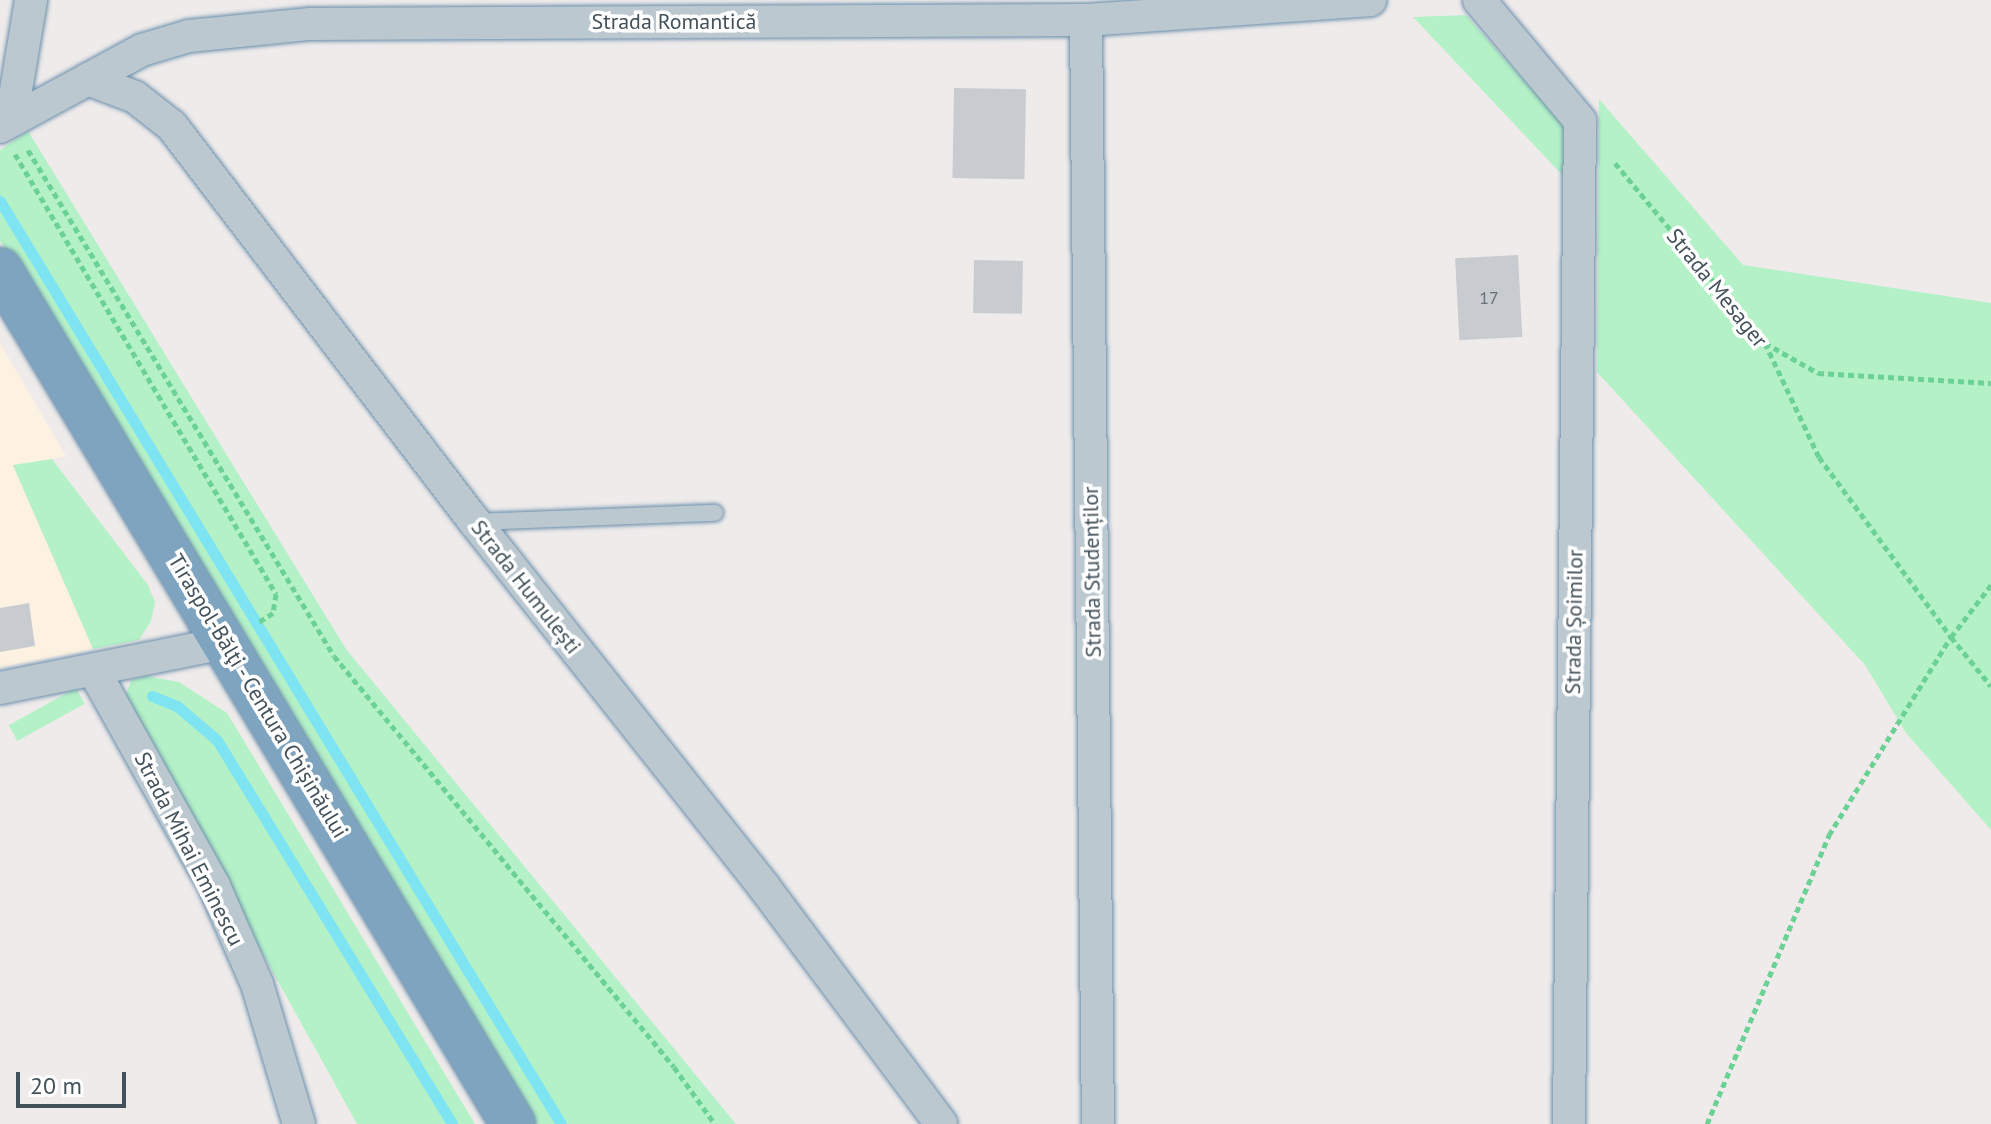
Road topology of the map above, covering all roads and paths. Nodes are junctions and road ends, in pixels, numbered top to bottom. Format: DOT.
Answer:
graph roads {
  1 [pos="31,0"];
  2 [pos="1370,0"];
  3 [pos="1479,0"];
  4 [pos="602,11"];
  5 [pos="1086,20"];
  6 [pos="0,52"];
  7 [pos="88,79"];
  8 [pos="18,82"];
  9 [pos="1580,121"];
  10 [pos="6,130"];
  11 [pos="0,270"];
  12 [pos="1765,343"];
  13 [pos="1991,383"];
  14 [pos="715,513"];
  15 [pos="475,522"];
  16 [pos="1991,585"];
  17 [pos="270,615"];
  18 [pos="1951,637"];
  19 [pos="226,643"];
  20 [pos="94,671"];
  21 [pos="1991,686"];
  22 [pos="0,688"];
  23 [pos="299,1124"];
  24 [pos="513,1124"];
  25 [pos="715,1124"];
  26 [pos="941,1124"];
  27 [pos="1098,1124"];
  28 [pos="1569,1124"];
  29 [pos="1707,1124"];
  1 -- 8 [label="street"];
  2 -- 5 [label="street, Strada Romantică"];
  3 -- 9 [label="street"];
  4 -- 5 [label="street, Strada Romantică"];
  4 -- 7 [label="street, Strada Romantică"];
  5 -- 27 [label="street, Strada Studenților"];
  6 -- 8 [label="street"];
  7 -- 10 [label="street, Strada Romantică"];
  7 -- 15 [label="street, Strada Humulești"];
  8 -- 10 [label="street"];
  9 -- 12 [label="path, Strada Mesager"];
  9 -- 28 [label="street, Strada Șoimilor"];
  10 -- 17 [label="path"];
  10 -- 25 [label="path"];
  11 -- 19 [label="highway, Tiraspol-Bălţi - Centura Chișinăului"];
  12 -- 13 [label="path"];
  12 -- 18 [label="path, Strada Mesager"];
  14 -- 15 [label="lane"];
  15 -- 26 [label="street, Strada Humulești"];
  16 -- 18 [label="path"];
  18 -- 21 [label="path, Strada Mesager"];
  18 -- 29 [label="path"];
  19 -- 20 [label="street"];
  19 -- 24 [label="highway, Tiraspol-Bălţi - Centura Chișinăului"];
  20 -- 22 [label="street"];
  20 -- 23 [label="street, Strada Mihai Eminescu"];
}
